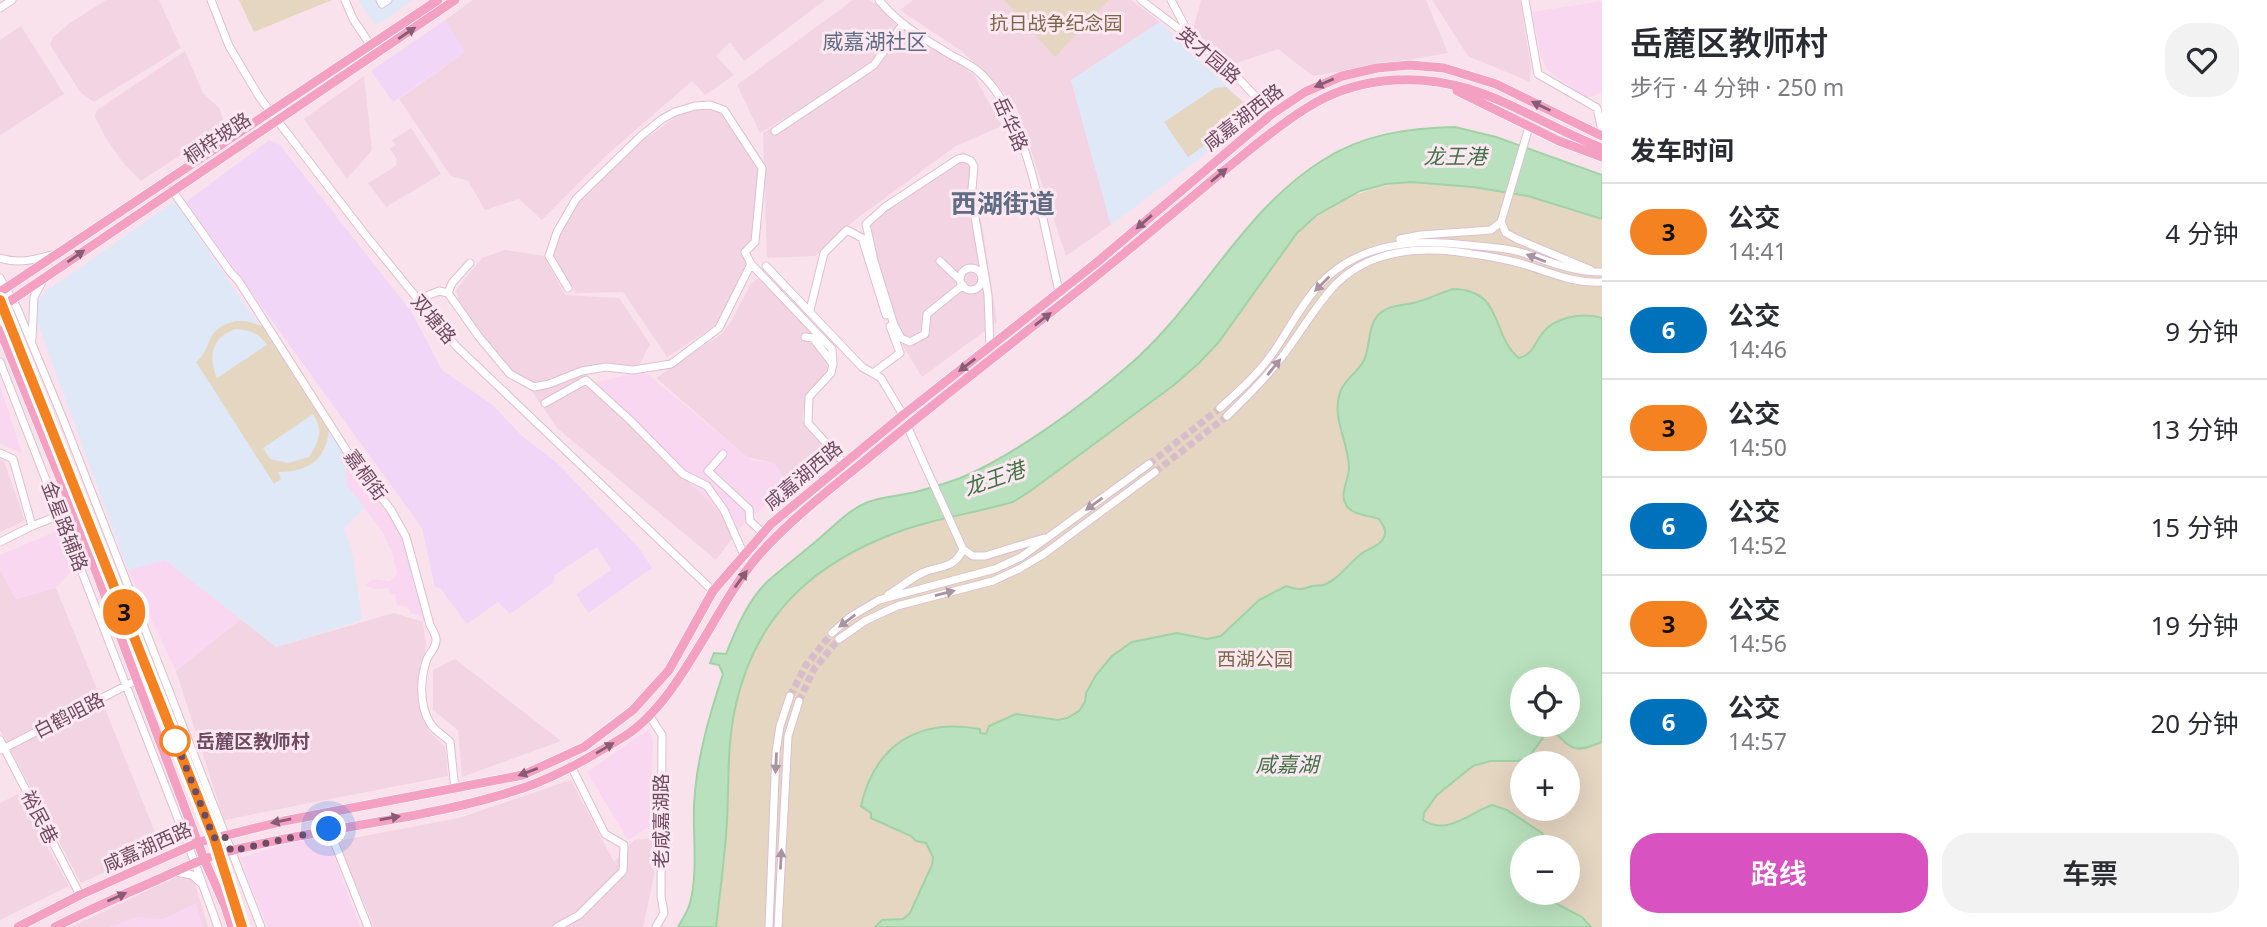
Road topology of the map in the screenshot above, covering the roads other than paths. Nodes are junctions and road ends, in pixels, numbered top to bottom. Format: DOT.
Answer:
graph roads {
  1 [pos="12,0"];
  2 [pos="211,0"];
  3 [pos="345,0"];
  4 [pos="380,0"];
  5 [pos="388,0"];
  6 [pos="437,0"];
  7 [pos="455,0"];
  8 [pos="879,0"];
  9 [pos="1141,0"];
  10 [pos="1171,0"];
  11 [pos="1525,0"];
  12 [pos="0,8"];
  13 [pos="903,24"];
  14 [pos="1191,38"];
  15 [pos="371,46"];
  16 [pos="1440,83"];
  17 [pos="1272,114"];
  18 [pos="274,116"];
  19 [pos="1528,130"];
  20 [pos="775,131"];
  21 [pos="1602,131"];
  22 [pos="1602,136"];
  23 [pos="1602,148"];
  24 [pos="1602,157"];
  25 [pos="172,190"];
  26 [pos="1502,220"];
  27 [pos="1368,252"];
  28 [pos="55,254"];
  29 [pos="0,258"];
  30 [pos="940,261"];
  31 [pos="470,263"];
  32 [pos="751,264"];
  33 [pos="766,266"];
  34 [pos="1598,272"];
  35 [pos="0,278"];
  36 [pos="43,279"];
  37 [pos="1602,282"];
  38 [pos="568,288"];
  39 [pos="3,290"];
  40 [pos="1059,291"];
  41 [pos="449,293"];
  42 [pos="13,299"];
  43 [pos="417,300"];
  44 [pos="1064,302"];
  45 [pos="1,305"];
  46 [pos="810,310"];
  47 [pos="0,330"];
  48 [pos="806,337"];
  49 [pos="32,343"];
  50 [pos="990,348"];
  51 [pos="0,362"];
  52 [pos="833,364"];
  53 [pos="873,373"];
  54 [pos="545,403"];
  55 [pos="1220,408"];
  56 [pos="903,415"];
  57 [pos="1227,416"];
  58 [pos="906,426"];
  59 [pos="0,453"];
  60 [pos="723,454"];
  61 [pos="844,463"];
  62 [pos="1149,464"];
  63 [pos="1154,472"];
  64 [pos="73,510"];
  65 [pos="61,515"];
  66 [pos="32,526"];
  67 [pos="763,533"];
  68 [pos="1051,536"];
  69 [pos="0,542"];
  70 [pos="963,550"];
  71 [pos="744,555"];
  72 [pos="713,591"];
  73 [pos="879,600"];
  74 [pos="832,633"];
  75 [pos="839,639"];
  76 [pos="137,680"];
  77 [pos="125,686"];
  78 [pos="790,696"];
  79 [pos="799,701"];
  80 [pos="649,715"];
  81 [pos="0,740"];
  82 [pos="2,749"];
  83 [pos="571,765"];
  84 [pos="455,789"];
  85 [pos="329,829"];
  86 [pos="224,835"];
  87 [pos="214,838"];
  88 [pos="199,842"];
  89 [pos="189,846"];
  90 [pos="231,851"];
  91 [pos="219,854"];
  92 [pos="199,861"];
  93 [pos="175,872"];
  94 [pos="203,885"];
  95 [pos="80,895"];
  96 [pos="19,927"];
  97 [pos="55,927"];
  98 [pos="218,927"];
  99 [pos="232,927"];
  100 [pos="242,927"];
  101 [pos="261,927"];
  102 [pos="368,927"];
  103 [pos="557,927"];
  104 [pos="656,927"];
  105 [pos="769,927"];
  106 [pos="778,927"];
  1 -- 12 [label="street"];
  2 -- 18 [label="street, 双塘路"];
  3 -- 15 [label="street"];
  4 -- 5 [label="street"];
  6 -- 15 [label="main road, 桐梓坡路"];
  18 -- 7 [label="main road, 桐梓坡路, one-way"];
  8 -- 13 [label="street, 岳华路"];
  9 -- 14 [label="street, 英才园路"];
  10 -- 14 [label="street"];
  11 -- 21 [label="street"];
  13 -- 20 [label="street"];
  13 -- 40 [label="street, 岳华路"];
  14 -- 17 [label="street, 英才园路"];
  15 -- 18 [label="main road, 桐梓坡路"];
  16 -- 19 [label="main road"];
  16 -- 23 [label="main road, 咸嘉湖西路"];
  44 -- 16 [label="main road, 咸嘉湖西路, one-way"];
  22 -- 17 [label="main road, 咸嘉湖西路, one-way"];
  17 -- 40 [label="main road, 咸嘉湖西路, one-way"];
  18 -- 25 [label="main road, 桐梓坡路"];
  18 -- 28 [label="main road, 桐梓坡路"];
  18 -- 43 [label="street, 双塘路"];
  19 -- 24 [label="main road"];
  19 -- 26 [label="street"];
  36 -- 25 [label="main road, 桐梓坡路, one-way"];
  25 -- 84 [label="street, 嘉桐街"];
  26 -- 27 [label="street"];
  26 -- 34 [label="street"];
  34 -- 27 [label="street, one-way"];
  27 -- 55 [label="street, one-way"];
  28 -- 29 [label="street"];
  28 -- 39 [label="main road, 桐梓坡路"];
  30 -- 50 [label="street"];
  31 -- 41 [label="street"];
  32 -- 38 [label="street"];
  32 -- 41 [label="street"];
  32 -- 52 [label="street"];
  33 -- 46 [label="street"];
  35 -- 39 [label="street, 金星路辅路"];
  36 -- 42 [label="main road, 桐梓坡路"];
  36 -- 49 [label="street"];
  57 -- 37 [label="street, one-way"];
  39 -- 42 [label="street, 金星路辅路"];
  40 -- 44 [label="street, 岳华路"];
  40 -- 50 [label="main road, 咸嘉湖西路"];
  41 -- 43 [label="street"];
  42 -- 45 [label="main road, 桐梓坡路"];
  42 -- 49 [label="street, 金星路辅路"];
  43 -- 72 [label="street, 双塘路"];
  58 -- 44 [label="main road, 咸嘉湖西路, one-way"];
  45 -- 87 [label="main road"];
  46 -- 53 [label="street"];
  46 -- 53 [label="street"];
  47 -- 64 [label="main road"];
  48 -- 52 [label="street"];
  49 -- 86 [label="street, 金星路辅路"];
  50 -- 56 [label="main road, 咸嘉湖西路, one-way"];
  51 -- 65 [label="street, 金星路辅路"];
  52 -- 61 [label="street"];
  53 -- 56 [label="street"];
  54 -- 71 [label="street"];
  56 -- 61 [label="main road, 咸嘉湖西路"];
  58 -- 70 [label="street"];
  80 -- 58 [label="main road, 咸嘉湖西路, one-way"];
  59 -- 66 [label="street"];
  60 -- 67 [label="street"];
  61 -- 67 [label="main road, 咸嘉湖西路"];
  62 -- 68 [label="street, one-way"];
  75 -- 63 [label="street, one-way"];
  64 -- 65 [label="street"];
  64 -- 76 [label="main road"];
  65 -- 66 [label="street"];
  65 -- 77 [label="street, 金星路辅路"];
  66 -- 69 [label="street"];
  67 -- 71 [label="main road, 咸嘉湖西路"];
  68 -- 70 [label="street"];
  68 -- 73 [label="street"];
  70 -- 73 [label="street"];
  71 -- 72 [label="main road, 咸嘉湖西路"];
  72 -- 84 [label="main road, 咸嘉湖西路, one-way"];
  73 -- 74 [label="street, one-way"];
  76 -- 77 [label="street, 白鹤咀路"];
  76 -- 88 [label="main road"];
  77 -- 82 [label="street, 白鹤咀路"];
  77 -- 89 [label="street, 金星路辅路"];
  78 -- 105 [label="street, one-way"];
  106 -- 79 [label="street, one-way"];
  83 -- 80 [label="main road, 咸嘉湖西路, one-way"];
  80 -- 104 [label="street, 老咸嘉湖路"];
  81 -- 82 [label="street, 裕民巷"];
  82 -- 95 [label="street, 裕民巷"];
  85 -- 83 [label="main road, 咸嘉湖西路, one-way"];
  83 -- 103 [label="street"];
  84 -- 86 [label="main road, 咸嘉湖西路, one-way"];
  85 -- 90 [label="main road, 咸嘉湖西路"];
  85 -- 102 [label="street"];
  86 -- 87 [label="main road, 咸嘉湖西路"];
  86 -- 90 [label="street, 金星路辅路"];
  87 -- 88 [label="main road, 咸嘉湖西路"];
  87 -- 91 [label="main road"];
  88 -- 89 [label="main road, 咸嘉湖西路"];
  88 -- 92 [label="main road"];
  89 -- 92 [label="street, 金星路辅路"];
  89 -- 95 [label="main road, 咸嘉湖西路"];
  90 -- 91 [label="main road, 咸嘉湖西路"];
  90 -- 101 [label="street, 金星路辅路"];
  91 -- 92 [label="main road, 咸嘉湖西路"];
  91 -- 100 [label="main road"];
  92 -- 93 [label="main road, 咸嘉湖西路"];
  92 -- 94 [label="street, 金星路辅路"];
  92 -- 99 [label="main road"];
  93 -- 94 [label="street"];
  97 -- 93 [label="main road, 咸嘉湖西路, one-way"];
  94 -- 98 [label="street, 金星路辅路"];
  95 -- 96 [label="main road, 咸嘉湖西路"];
}
